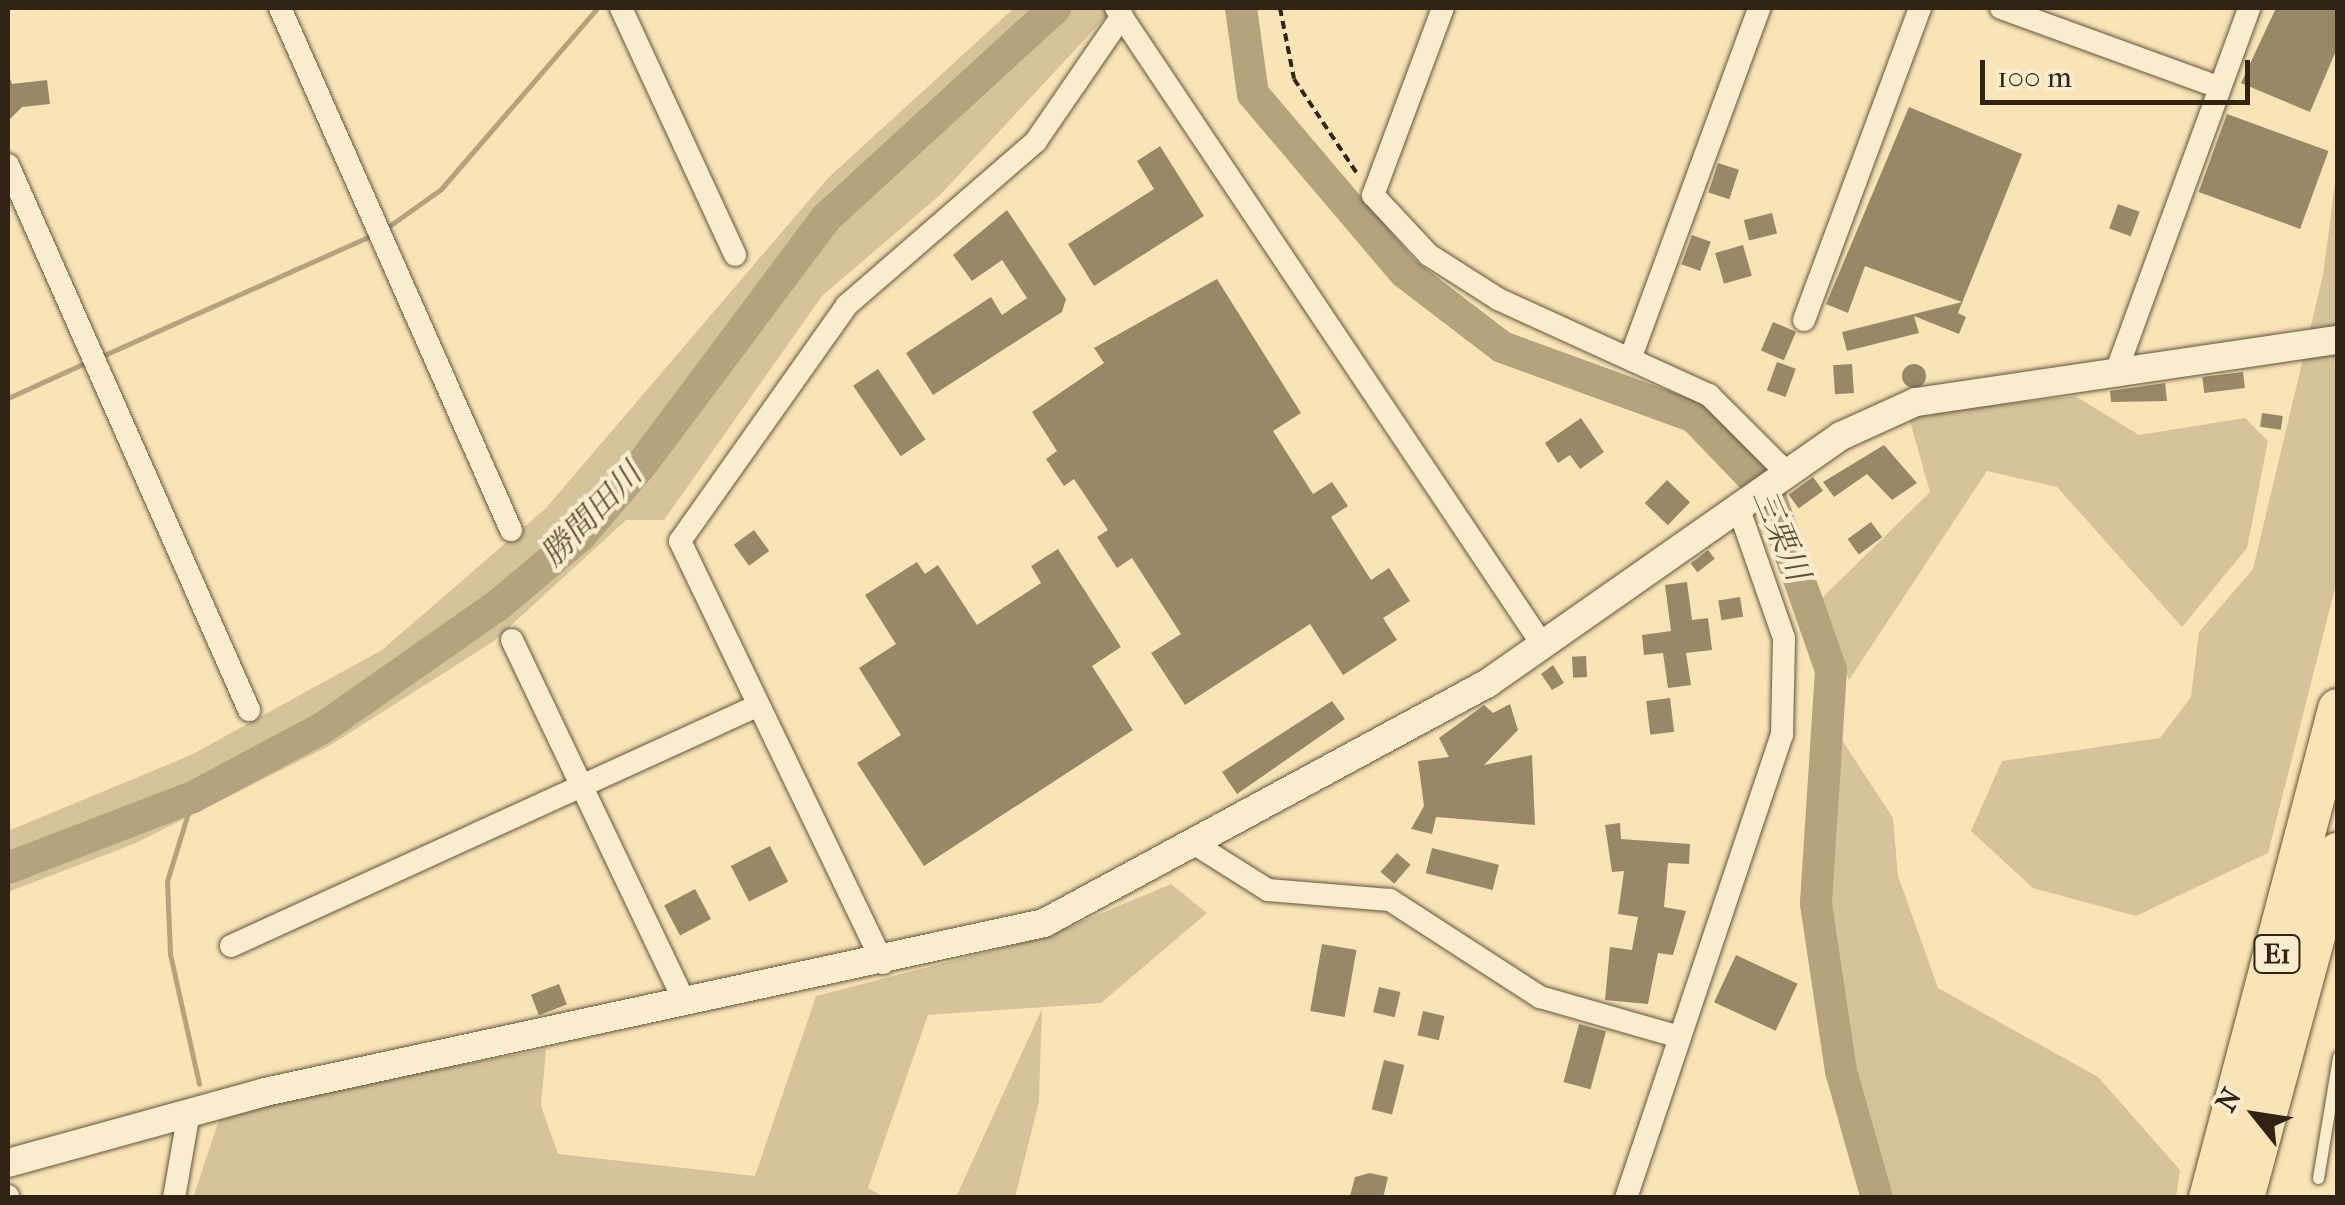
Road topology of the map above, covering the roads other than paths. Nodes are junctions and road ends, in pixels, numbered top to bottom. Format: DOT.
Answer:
graph roads {
  1 [pos="280,8"];
  2 [pos="621,8"];
  3 [pos="1443,8"];
  4 [pos="1759,8"];
  5 [pos="1920,8"];
  6 [pos="2001,8"];
  7 [pos="2249,8"];
  8 [pos="1119,12"];
  9 [pos="2218,87"];
  10 [pos="8,165"];
  11 [pos="734,255"];
  12 [pos="1804,320"];
  13 [pos="2338,340"];
  14 [pos="1632,354"];
  15 [pos="2115,375"];
  16 [pos="1786,472"];
  17 [pos="1738,508"];
  18 [pos="510,530"];
  19 [pos="512,640"];
  20 [pos="1542,644"];
  21 [pos="757,706"];
  22 [pos="2338,709"];
  23 [pos="249,710"];
  24 [pos="586,791"];
  25 [pos="1198,846"];
  26 [pos="2338,853"];
  27 [pos="231,946"];
  28 [pos="883,963"];
  29 [pos="685,1003"];
  30 [pos="1676,1036"];
  31 [pos="2338,1058"];
  32 [pos="189,1112"];
  33 [pos="8,1164"];
  34 [pos="2318,1178"];
  35 [pos="174,1198"];
  36 [pos="1626,1198"];
  37 [pos="2209,1198"];
  38 [pos="2244,1198"];
  1 -- 18 [label="street"];
  2 -- 11 [label="street"];
  3 -- 14 [label="street"];
  4 -- 14 [label="street"];
  5 -- 12 [label="street"];
  6 -- 9 [label="street"];
  7 -- 9 [label="street"];
  8 -- 20 [label="street"];
  8 -- 21 [label="street"];
  9 -- 15 [label="street"];
  10 -- 23 [label="street"];
  13 -- 15 [label="street"];
  14 -- 16 [label="street"];
  15 -- 16 [label="street"];
  16 -- 17 [label="street"];
  17 -- 20 [label="street"];
  17 -- 30 [label="street"];
  19 -- 24 [label="street"];
  20 -- 25 [label="street"];
  21 -- 24 [label="street"];
  21 -- 28 [label="street"];
  22 -- 37 [label="highway, E1"];
  24 -- 27 [label="street"];
  24 -- 29 [label="street"];
  25 -- 28 [label="street"];
  25 -- 30 [label="street"];
  26 -- 38 [label="highway, E1"];
  28 -- 29 [label="street"];
  29 -- 32 [label="street"];
  30 -- 36 [label="street"];
  31 -- 34 [label="lane"];
  32 -- 33 [label="street"];
  32 -- 35 [label="street"];
}
